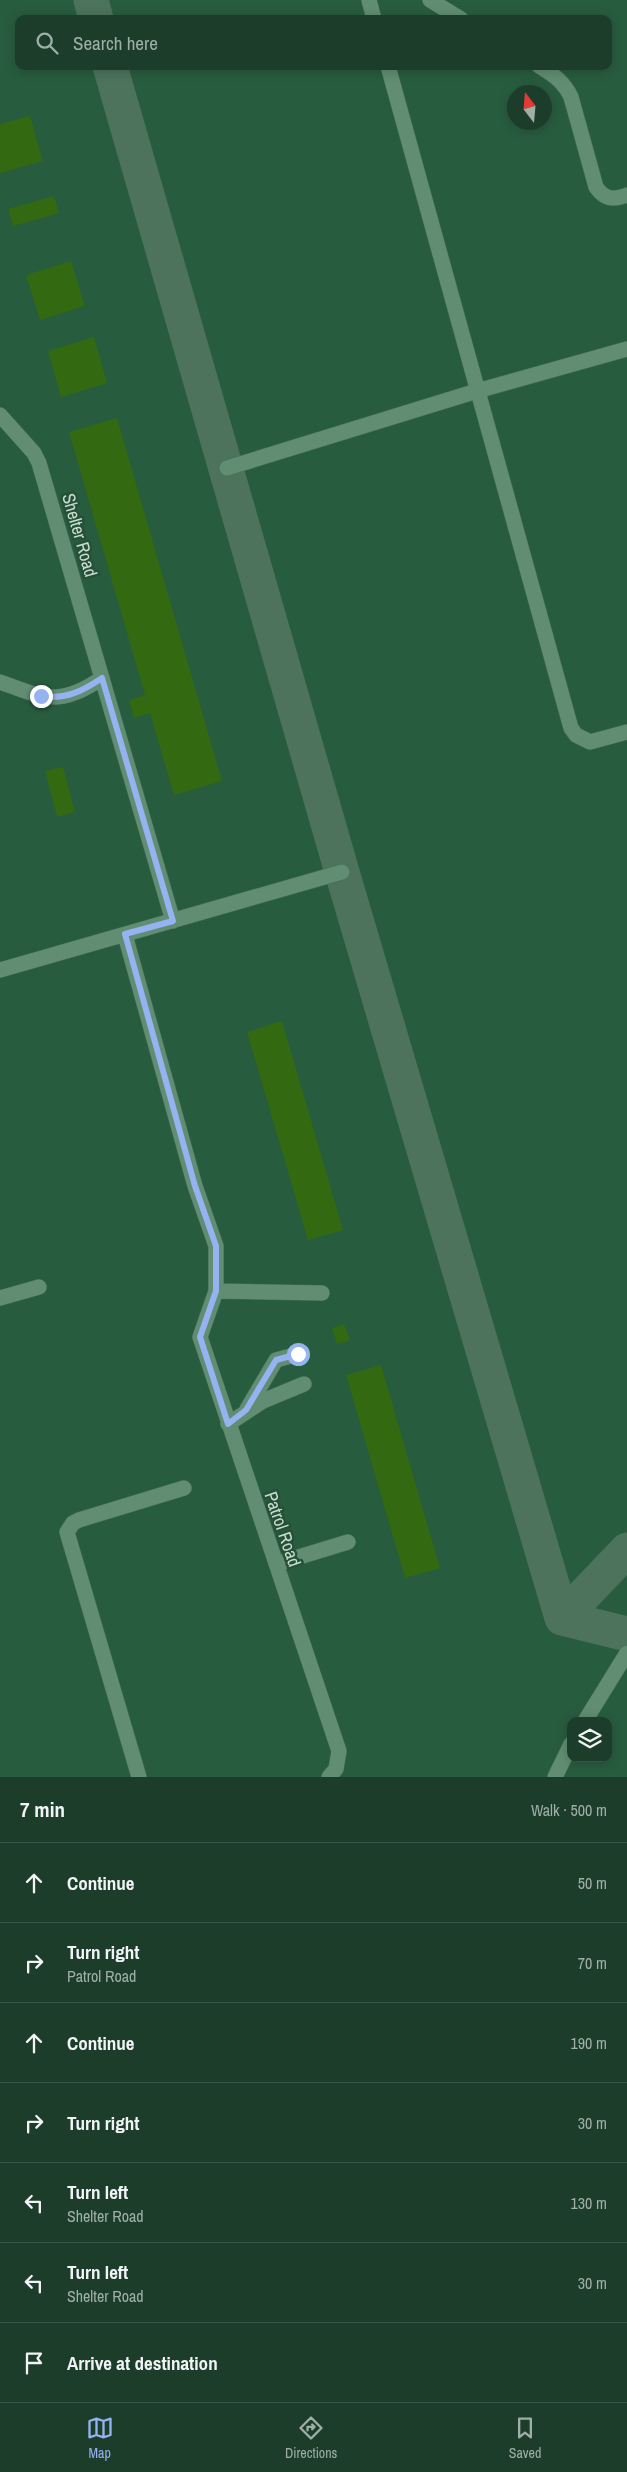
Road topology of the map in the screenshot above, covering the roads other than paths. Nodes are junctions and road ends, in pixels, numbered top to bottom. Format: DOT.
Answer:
graph roads {
  1 [pos="369,0"];
  2 [pos="430,0"];
  3 [pos="373,15"];
  4 [pos="454,15"];
  5 [pos="389,70"];
  6 [pos="546,70"];
  7 [pos="627,195"];
  8 [pos="627,349"];
  9 [pos="477,392"];
  10 [pos="0,415"];
  11 [pos="227,468"];
  12 [pos="102,678"];
  13 [pos="0,682"];
  14 [pos="627,732"];
  15 [pos="342,872"];
  16 [pos="173,921"];
  17 [pos="125,934"];
  18 [pos="0,970"];
  19 [pos="39,1287"];
  20 [pos="216,1291"];
  21 [pos="322,1293"];
  22 [pos="0,1298"];
  23 [pos="298,1354"];
  24 [pos="304,1384"];
  25 [pos="246,1410"];
  26 [pos="228,1424"];
  27 [pos="184,1488"];
  28 [pos="348,1542"];
  29 [pos="276,1564"];
  30 [pos="627,1653"];
  31 [pos="587,1717"];
  32 [pos="567,1752"];
  33 [pos="138,1777"];
  34 [pos="329,1777"];
  35 [pos="555,1777"];
  1 -- 3 [label="lane"];
  2 -- 4 [label="lane"];
  5 -- 9 [label="lane"];
  6 -- 7 [label="lane"];
  8 -- 9 [label="lane"];
  9 -- 11 [label="lane"];
  9 -- 14 [label="lane"];
  10 -- 12 [label="lane, Shelter Road"];
  12 -- 13 [label="lane"];
  12 -- 16 [label="lane, Shelter Road"];
  15 -- 16 [label="lane"];
  16 -- 17 [label="lane"];
  17 -- 18 [label="lane"];
  17 -- 20 [label="lane, Patrol Road"];
  19 -- 22 [label="lane"];
  20 -- 21 [label="lane"];
  20 -- 26 [label="lane, Patrol Road"];
  23 -- 25 [label="lane"];
  24 -- 25 [label="lane"];
  25 -- 26 [label="lane"];
  26 -- 29 [label="lane, Patrol Road"];
  27 -- 33 [label="lane"];
  28 -- 29 [label="lane"];
  29 -- 34 [label="lane, Patrol Road"];
  30 -- 31 [label="lane"];
  32 -- 35 [label="lane"];
}
